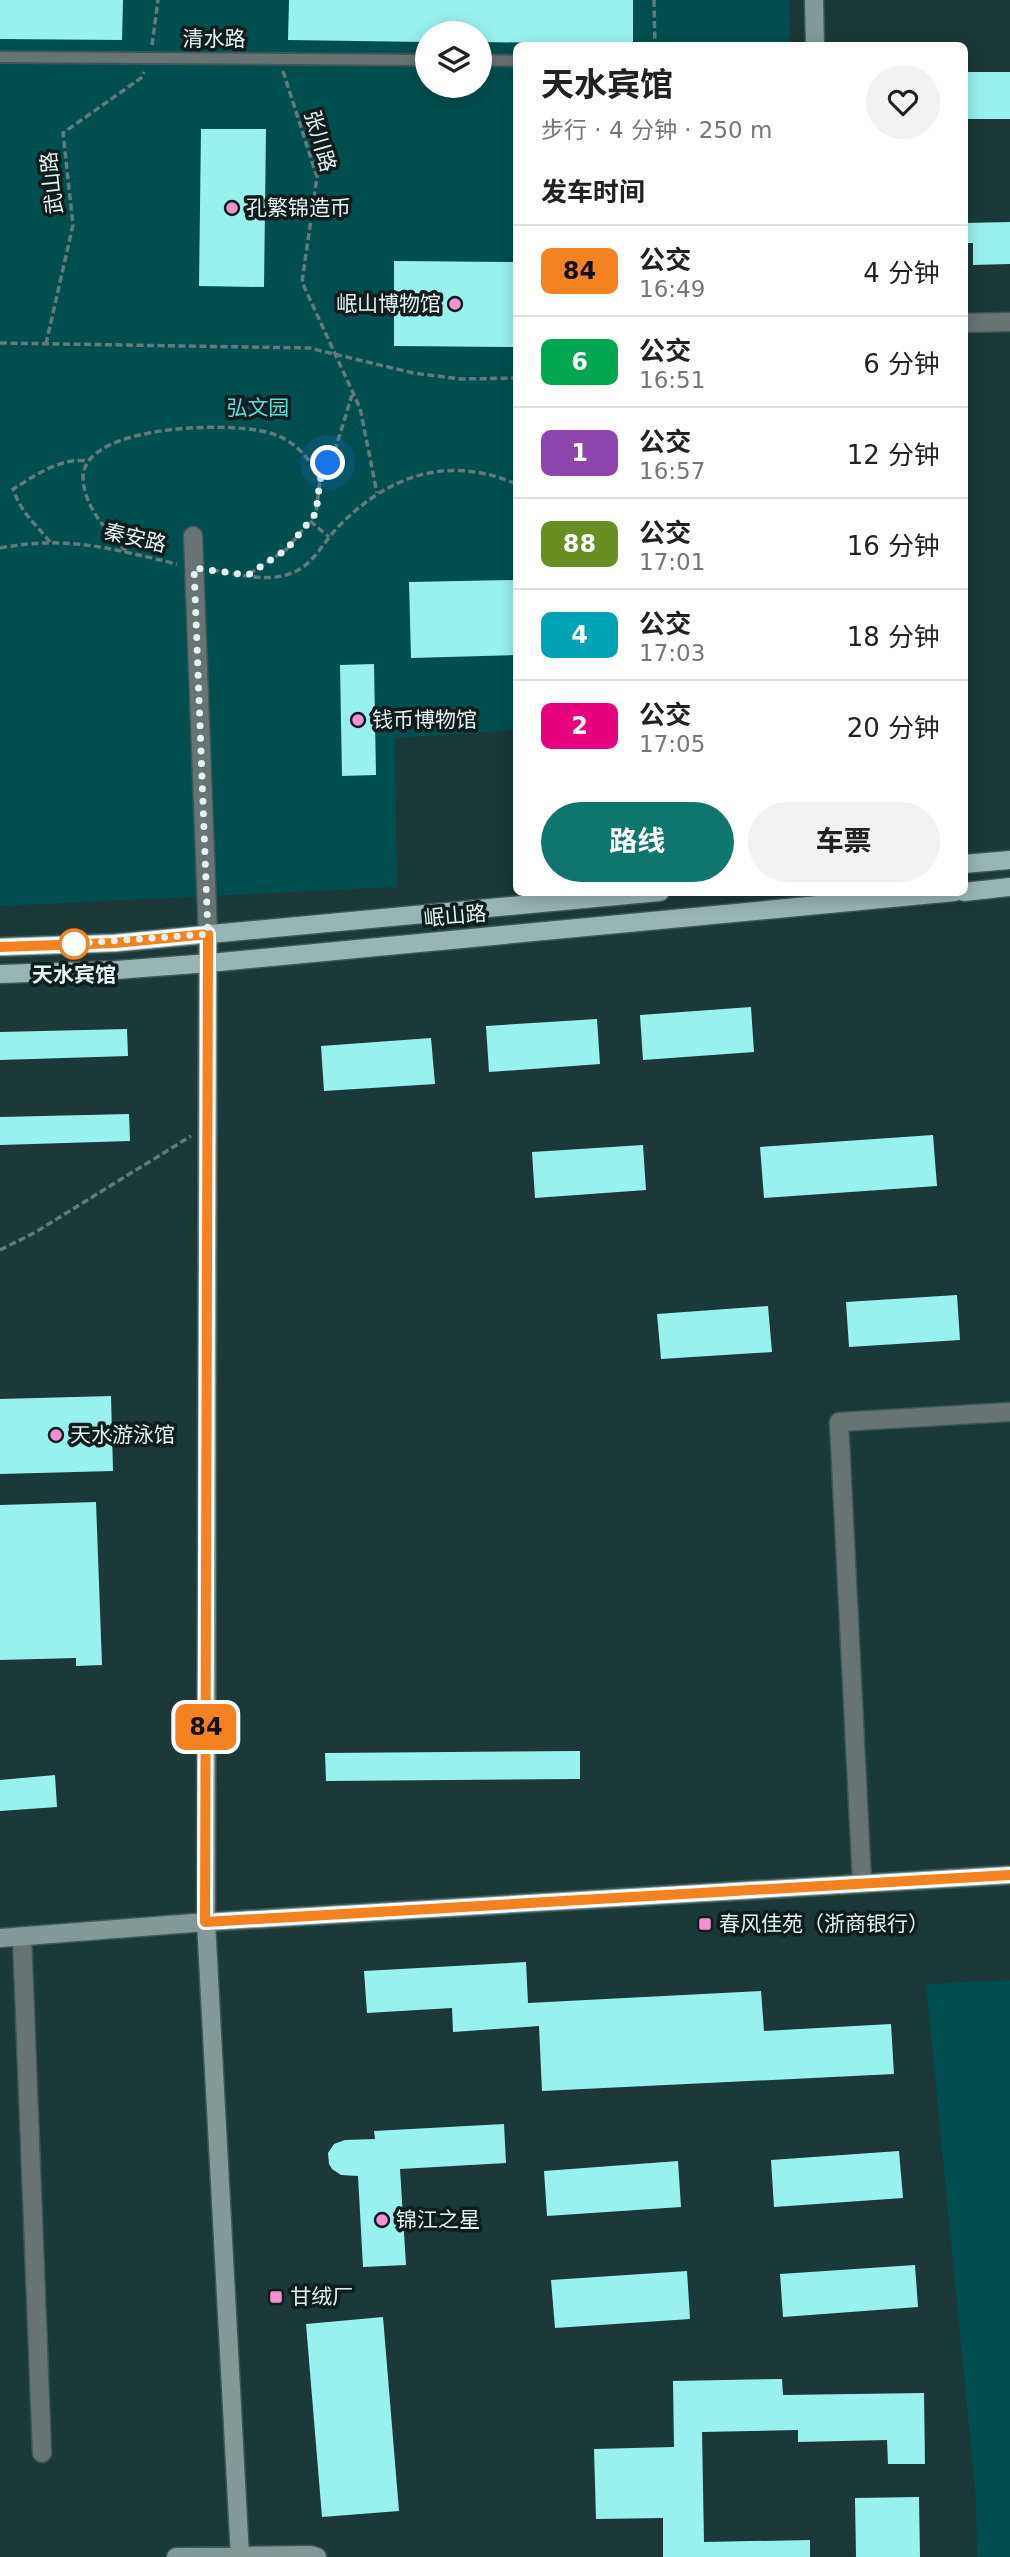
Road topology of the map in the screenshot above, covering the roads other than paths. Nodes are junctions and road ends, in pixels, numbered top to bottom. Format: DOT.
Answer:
graph roads {
  1 [pos="814,0"];
  2 [pos="815,42"];
  3 [pos="0,57"];
  4 [pos="415,60"];
  5 [pos="492,60"];
  6 [pos="513,61"];
  7 [pos="1010,322"];
  8 [pos="968,323"];
  9 [pos="193,536"];
  10 [pos="1010,860"];
  11 [pos="968,864"];
  12 [pos="1010,887"];
  13 [pos="968,892"];
  14 [pos="617,896"];
  15 [pos="872,896"];
  16 [pos="830,898"];
  17 [pos="208,934"];
  18 [pos="0,947"];
  19 [pos="209,962"];
  20 [pos="0,974"];
  21 [pos="1010,1412"];
  22 [pos="1010,1875"];
  23 [pos="862,1883"];
  24 [pos="205,1922"];
  25 [pos="22,1936"];
  26 [pos="0,1938"];
  27 [pos="42,2453"];
  28 [pos="240,2556"];
  29 [pos="176,2557"];
  30 [pos="317,2557"];
  1 -- 2 [label="main road"];
  3 -- 4 [label="lane, 清水路"];
  5 -- 6 [label="lane"];
  7 -- 8 [label="street"];
  9 -- 17 [label="street"];
  10 -- 11 [label="main road"];
  12 -- 13 [label="main road"];
  14 -- 17 [label="main road, 岷山路"];
  15 -- 16 [label="main road, 岷山路"];
  16 -- 19 [label="main road, 岷山路"];
  17 -- 18 [label="main road, 岷山路"];
  17 -- 19 [label="main road"];
  19 -- 20 [label="main road, 岷山路"];
  19 -- 24 [label="main road"];
  21 -- 23 [label="street"];
  22 -- 23 [label="main road"];
  23 -- 24 [label="main road"];
  24 -- 25 [label="main road"];
  24 -- 28 [label="main road"];
  25 -- 26 [label="main road"];
  25 -- 27 [label="street"];
  28 -- 29 [label="main road"];
  28 -- 30 [label="main road"];
}
